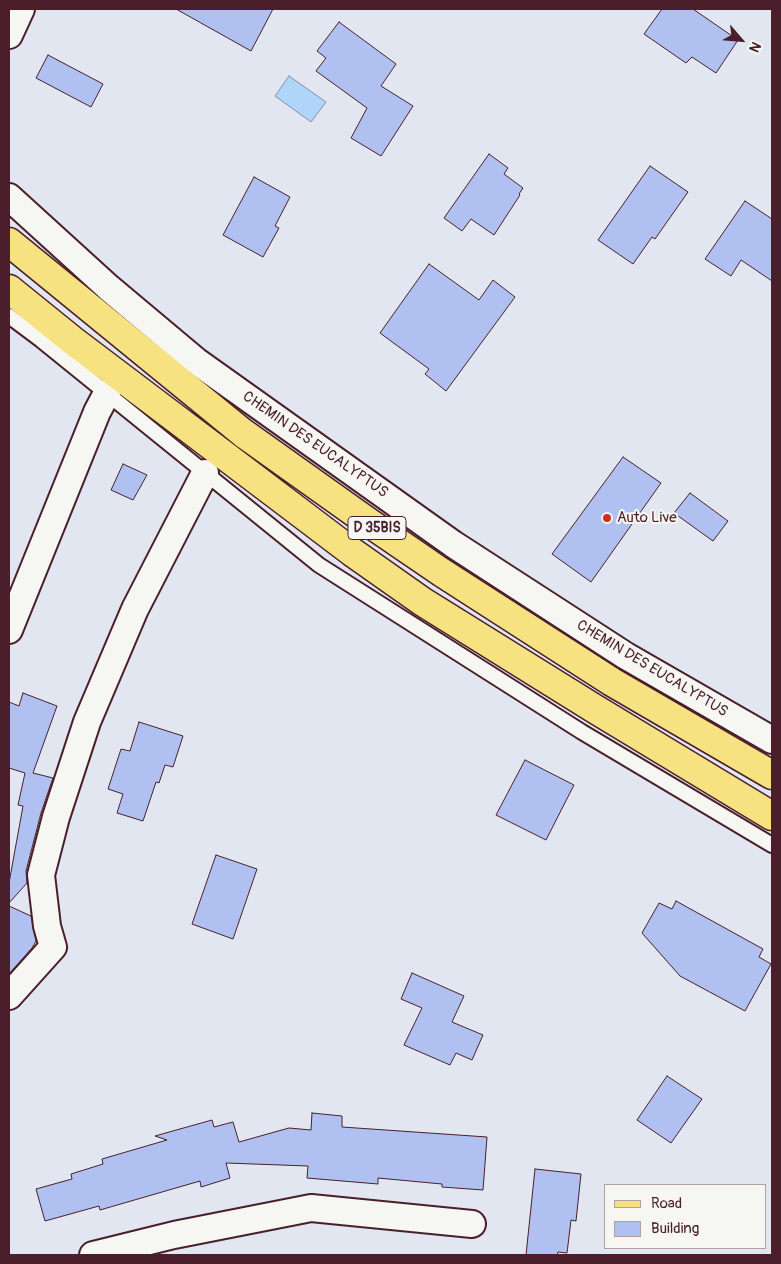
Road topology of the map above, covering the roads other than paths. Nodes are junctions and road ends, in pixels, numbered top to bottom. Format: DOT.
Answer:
graph roads {
  1 [pos="21,9"];
  2 [pos="9,35"];
  3 [pos="9,197"];
  4 [pos="9,242"];
  5 [pos="9,289"];
  6 [pos="9,316"];
  7 [pos="107,393"];
  8 [pos="205,473"];
  9 [pos="9,630"];
  10 [pos="772,740"];
  11 [pos="772,775"];
  12 [pos="772,816"];
  13 [pos="772,845"];
  14 [pos="9,996"];
  15 [pos="472,1224"];
  16 [pos="175,1245"];
  17 [pos="93,1255"];
  1 -- 2 [label="street"];
  3 -- 10 [label="street, CHEMIN DES EUCALYPTUS"];
  4 -- 11 [label="main road, CHEMIN DES EUCALYPTUS / D 35BIS"];
  5 -- 12 [label="main road, D 35BIS"];
  6 -- 7 [label="lane"];
  7 -- 8 [label="lane"];
  7 -- 9 [label="street"];
  8 -- 13 [label="lane"];
  8 -- 14 [label="street"];
  15 -- 16 [label="street"];
  16 -- 17 [label="street"];
}
